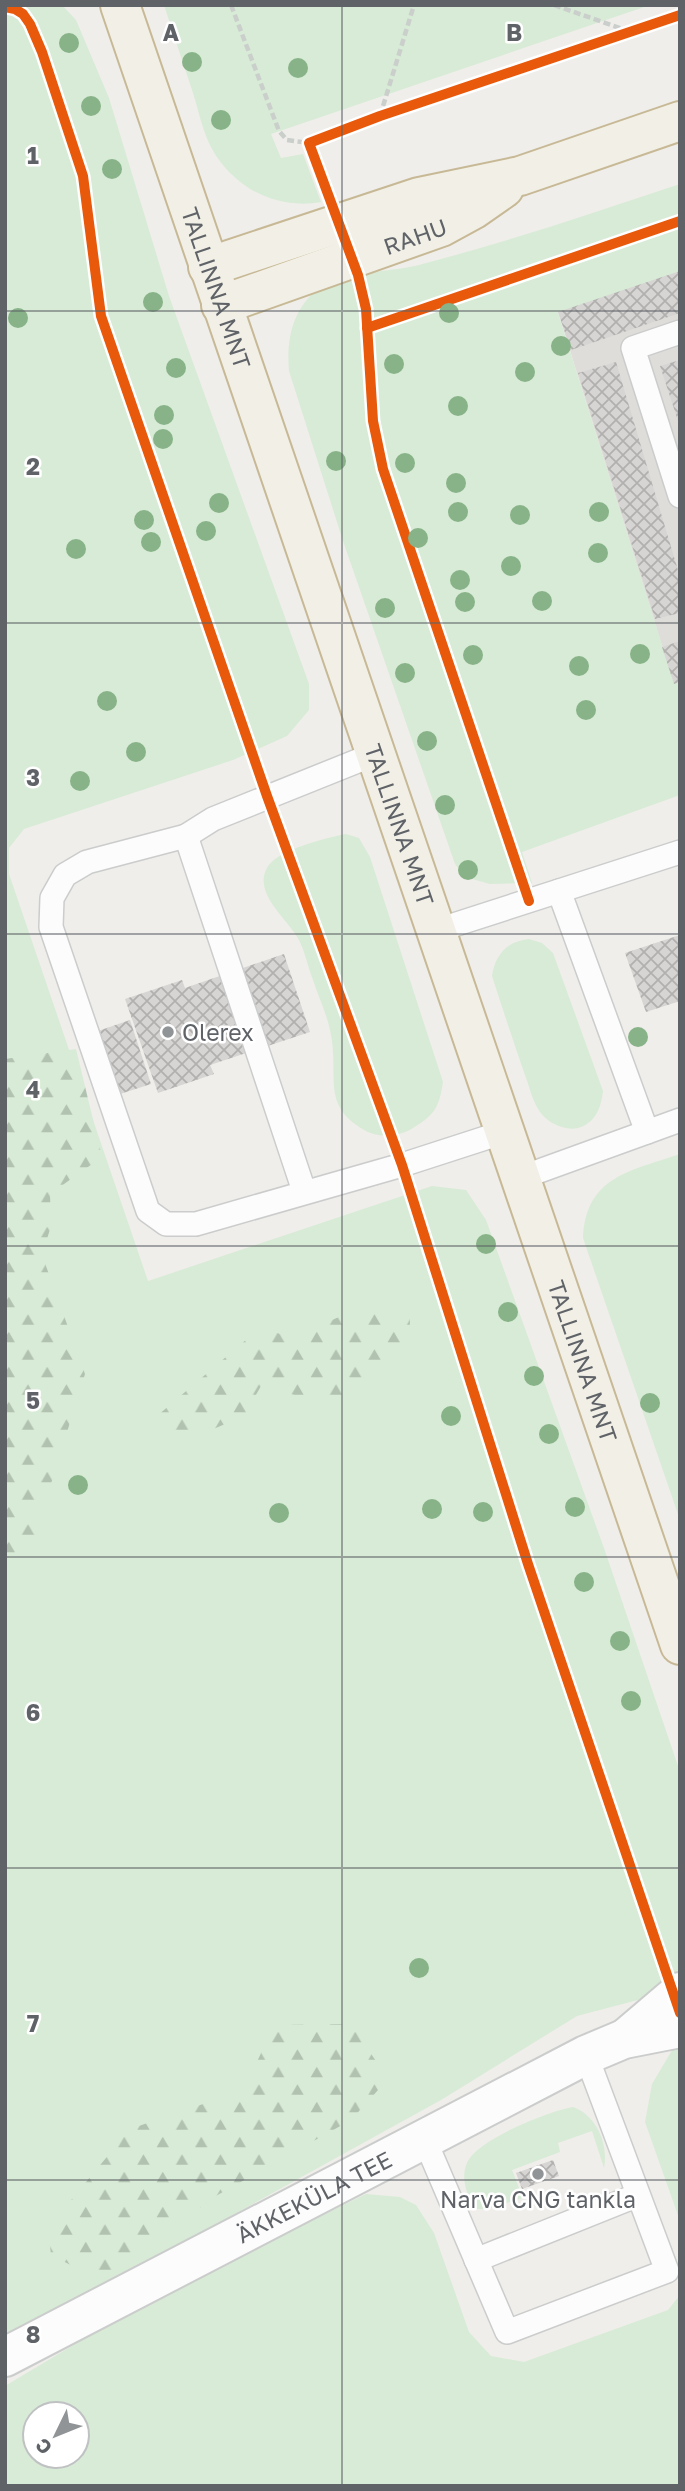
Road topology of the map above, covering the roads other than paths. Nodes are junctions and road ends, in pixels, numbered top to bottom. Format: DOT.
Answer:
graph roads {
  1 [pos="120,5"];
  2 [pos="680,121"];
  3 [pos="520,176"];
  4 [pos="208,267"];
  5 [pos="221,304"];
  6 [pos="680,332"];
  7 [pos="680,496"];
  8 [pos="375,754"];
  9 [pos="186,836"];
  10 [pos="680,852"];
  11 [pos="559,891"];
  12 [pos="435,931"];
  13 [pos="680,1121"];
  14 [pos="504,1132"];
  15 [pos="648,1132"];
  16 [pos="520,1178"];
  17 [pos="304,1191"];
  18 [pos="680,1645"];
  19 [pos="680,1992"];
  20 [pos="680,2028"];
  21 [pos="624,2039"];
  22 [pos="586,2055"];
  23 [pos="424,2138"];
  24 [pos="638,2195"];
  25 [pos="476,2260"];
  26 [pos="5,2357"];
  1 -- 4 [label="highway, TALLINNA MNT"];
  2 -- 3 [label="highway, RAHU"];
  3 -- 4 [label="highway, RAHU"];
  3 -- 5 [label="highway, RAHU"];
  4 -- 5 [label="highway, TALLINNA MNT"];
  5 -- 8 [label="highway, TALLINNA MNT"];
  6 -- 7 [label="lane"];
  8 -- 9 [label="lane"];
  8 -- 12 [label="highway, TALLINNA MNT"];
  9 -- 17 [label="lane"];
  9 -- 17 [label="lane"];
  10 -- 11 [label="lane"];
  11 -- 12 [label="lane"];
  11 -- 15 [label="lane"];
  12 -- 14 [label="highway, TALLINNA MNT"];
  13 -- 15 [label="lane"];
  14 -- 16 [label="highway, TALLINNA MNT"];
  14 -- 17 [label="lane"];
  15 -- 16 [label="lane"];
  16 -- 18 [label="highway, TALLINNA MNT"];
  19 -- 21 [label="street, ÄKKEKÜLA TEE"];
  20 -- 21 [label="street, ÄKKEKÜLA TEE"];
  21 -- 22 [label="street, ÄKKEKÜLA TEE"];
  22 -- 23 [label="street, ÄKKEKÜLA TEE"];
  22 -- 24 [label="lane"];
  23 -- 25 [label="lane"];
  23 -- 26 [label="street, ÄKKEKÜLA TEE"];
  24 -- 25 [label="lane"];
  24 -- 25 [label="lane"];
}
